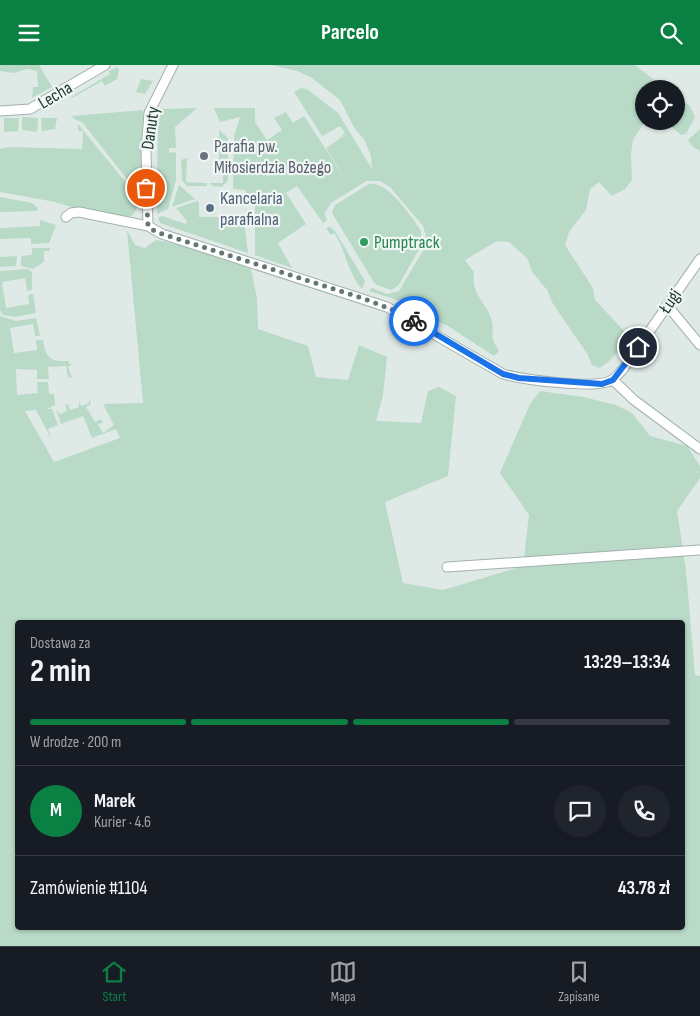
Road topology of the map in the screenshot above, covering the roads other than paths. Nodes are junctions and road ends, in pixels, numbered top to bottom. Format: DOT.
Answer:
graph roads {
  1 [pos="105,65"];
  2 [pos="173,65"];
  3 [pos="0,111"];
  4 [pos="66,217"];
  5 [pos="148,226"];
  6 [pos="700,259"];
  7 [pos="667,305"];
  8 [pos="700,345"];
  9 [pos="613,380"];
  10 [pos="700,449"];
  11 [pos="700,550"];
  12 [pos="447,567"];
  1 -- 3 [label="street, Lecha"];
  2 -- 5 [label="street, Danuty"];
  4 -- 5 [label="street"];
  5 -- 9 [label="street"];
  6 -- 7 [label="street, Ługi"];
  7 -- 8 [label="street"];
  7 -- 9 [label="street, Ługi"];
  9 -- 10 [label="street"];
  11 -- 12 [label="street"];
}
